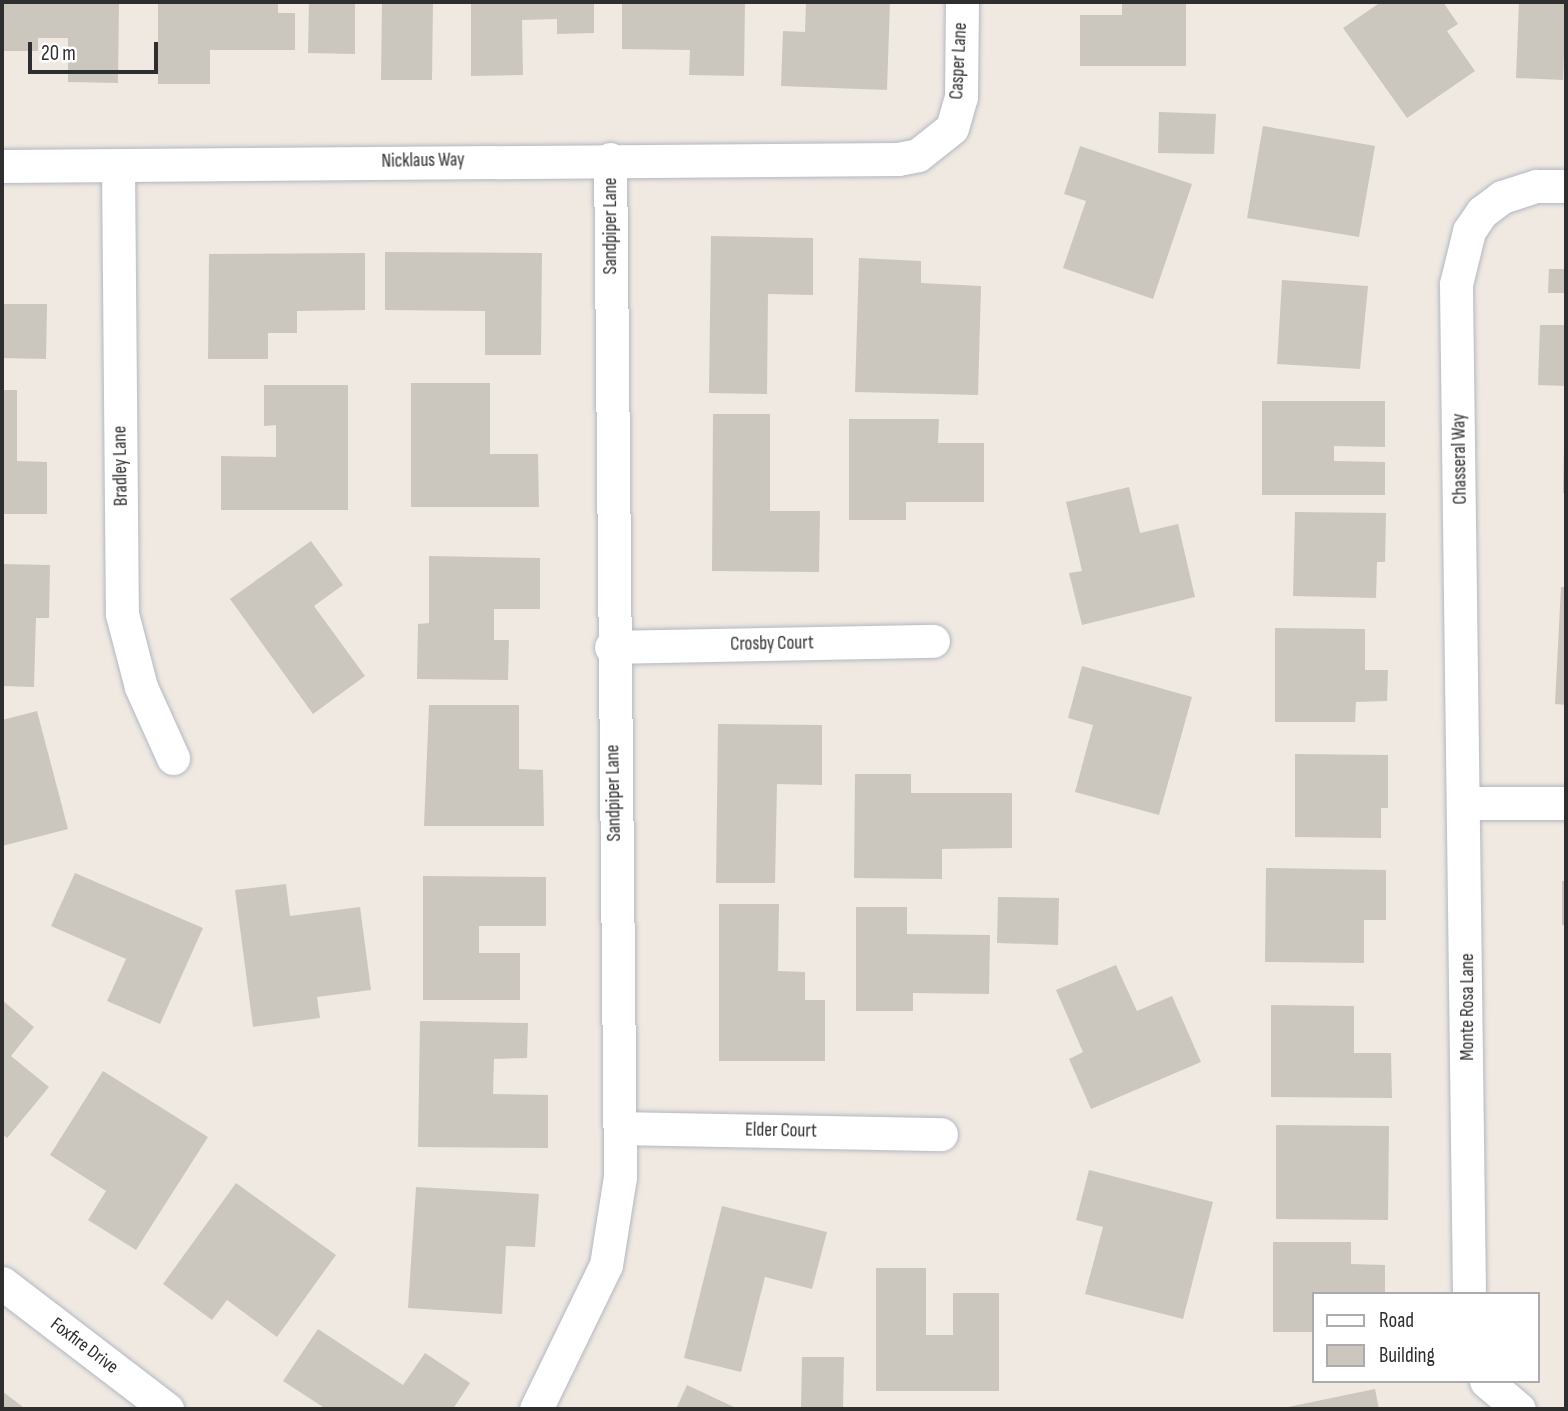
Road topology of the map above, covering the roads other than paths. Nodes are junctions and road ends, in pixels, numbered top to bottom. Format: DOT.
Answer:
graph roads {
  1 [pos="962,2"];
  2 [pos="610,159"];
  3 [pos="843,159"];
  4 [pos="118,165"];
  5 [pos="2,166"];
  6 [pos="1566,186"];
  7 [pos="933,641"];
  8 [pos="611,647"];
  9 [pos="173,758"];
  10 [pos="1466,803"];
  11 [pos="1566,803"];
  12 [pos="620,1128"];
  13 [pos="942,1133"];
  14 [pos="2,1283"];
  15 [pos="1469,1292"];
  16 [pos="1488,1383"];
  17 [pos="167,1409"];
  18 [pos="536,1409"];
  19 [pos="1519,1409"];
  1 -- 3 [label="street, Casper Lane"];
  2 -- 3 [label="street, Nicklaus Way"];
  2 -- 4 [label="street, Nicklaus Way"];
  2 -- 8 [label="street, Sandpiper Lane"];
  4 -- 5 [label="street, Nicklaus Way"];
  4 -- 9 [label="street, Bradley Lane"];
  6 -- 10 [label="street, Chasseral Way"];
  7 -- 8 [label="street, Crosby Court"];
  8 -- 12 [label="street, Sandpiper Lane"];
  10 -- 11 [label="street"];
  10 -- 15 [label="street, Monte Rosa Lane"];
  12 -- 13 [label="street, Elder Court"];
  12 -- 18 [label="street, Sandpiper Lane"];
  14 -- 17 [label="street, Foxfire Drive"];
  16 -- 19 [label="street"];
}
